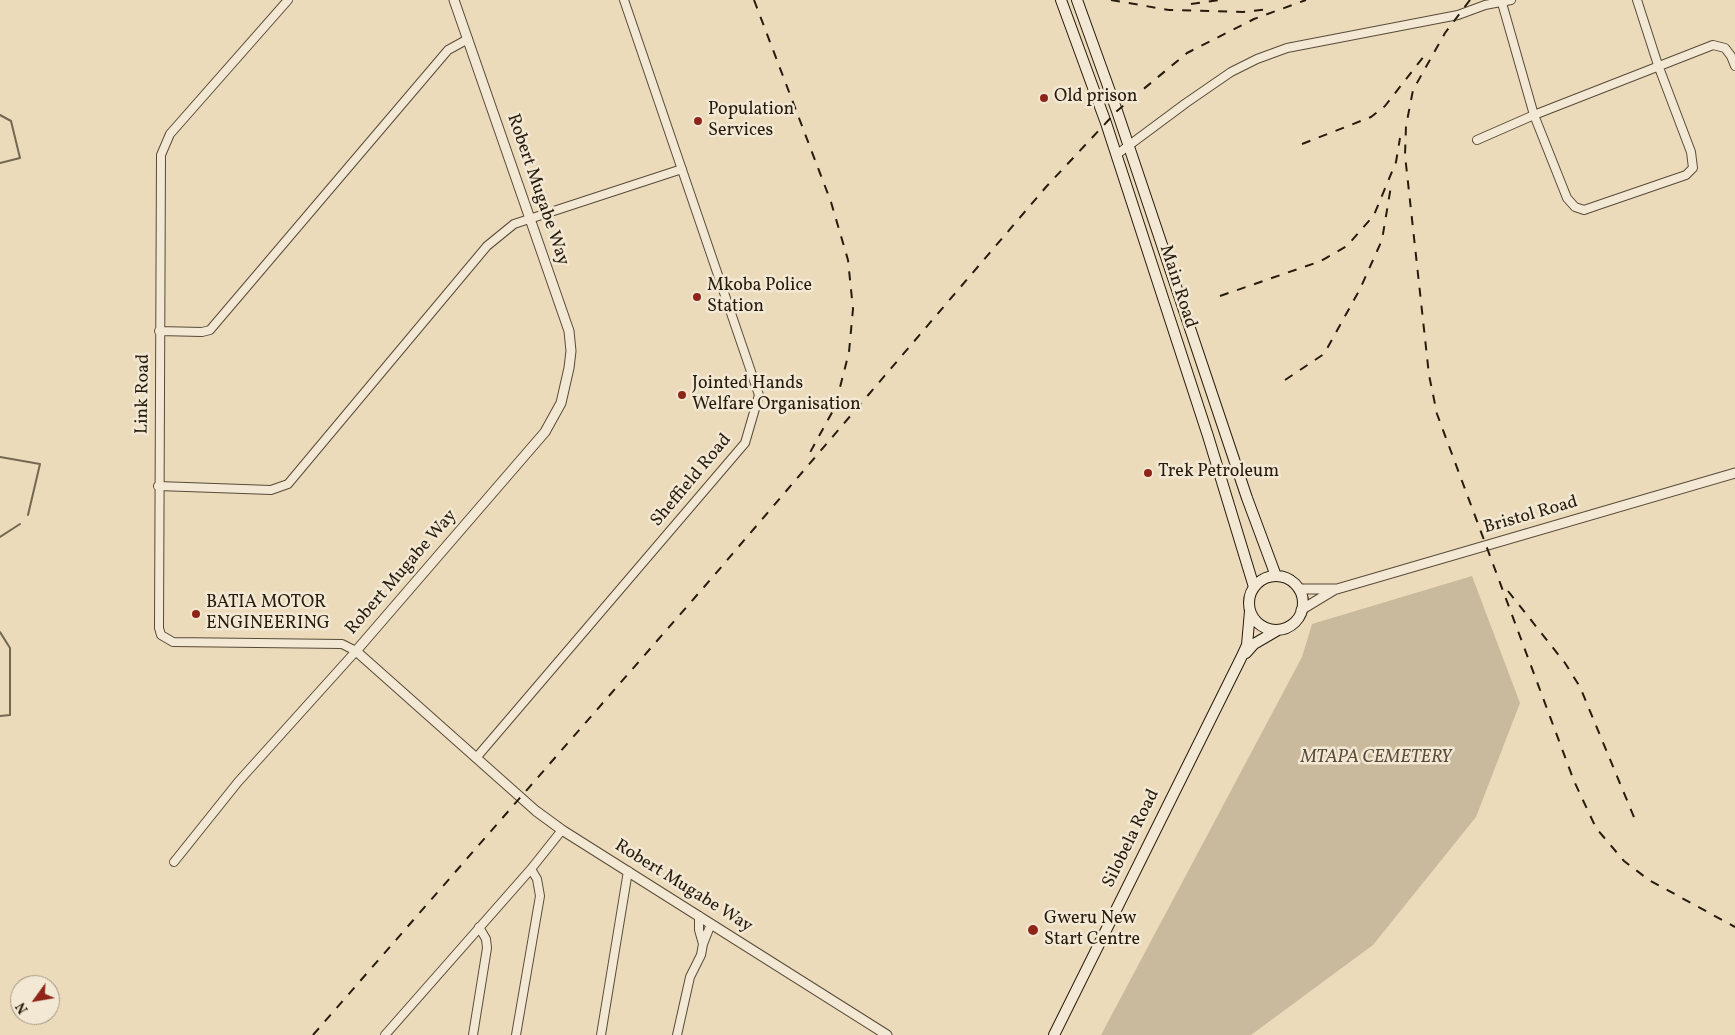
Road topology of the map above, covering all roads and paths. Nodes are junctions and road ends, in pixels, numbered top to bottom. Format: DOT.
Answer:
graph roads {
  1 [pos="288,0"];
  2 [pos="454,0"];
  3 [pos="624,0"];
  4 [pos="1061,0"];
  5 [pos="1077,0"];
  6 [pos="1511,0"];
  7 [pos="1637,0"];
  8 [pos="1502,3"];
  9 [pos="468,39"];
  10 [pos="1658,65"];
  11 [pos="1735,66"];
  12 [pos="1534,115"];
  13 [pos="1477,140"];
  14 [pos="1128,145"];
  15 [pos="1116,155"];
  16 [pos="682,169"];
  17 [pos="529,218"];
  18 [pos="1168,263"];
  19 [pos="1153,269"];
  20 [pos="159,331"];
  21 [pos="1735,473"];
  22 [pos="158,486"];
  23 [pos="1276,576"];
  24 [pos="1254,587"];
  25 [pos="1298,589"];
  26 [pos="1337,589"];
  27 [pos="1301,610"];
  28 [pos="1250,611"];
  29 [pos="1281,629"];
  30 [pos="356,652"];
  31 [pos="1241,658"];
  32 [pos="476,758"];
  33 [pos="562,830"];
  34 [pos="174,862"];
  35 [pos="530,869"];
  36 [pos="628,871"];
  37 [pos="699,916"];
  38 [pos="711,924"];
  39 [pos="479,928"];
  40 [pos="703,944"];
  41 [pos="1056,1033"];
  42 [pos="385,1035"];
  43 [pos="473,1035"];
  44 [pos="516,1035"];
  45 [pos="601,1035"];
  46 [pos="676,1035"];
  47 [pos="887,1035"];
  1 -- 20 [label="street, Link Road"];
  2 -- 9 [label="street, Robert Mugabe Way"];
  3 -- 16 [label="street, Sheffield Road"];
  4 -- 15 [label="main road, Main Road"];
  5 -- 14 [label="main road, Main Road"];
  6 -- 8 [label="street"];
  7 -- 10 [label="street"];
  8 -- 12 [label="street"];
  8 -- 14 [label="street"];
  9 -- 17 [label="street, Robert Mugabe Way"];
  9 -- 20 [label="street"];
  10 -- 11 [label="street"];
  10 -- 12 [label="street"];
  10 -- 12 [label="street"];
  12 -- 13 [label="street"];
  14 -- 15 [label="street"];
  14 -- 18 [label="main road, Main Road"];
  15 -- 19 [label="main road, Main Road"];
  16 -- 17 [label="street"];
  16 -- 32 [label="street, Sheffield Road"];
  17 -- 22 [label="street"];
  17 -- 30 [label="street, Robert Mugabe Way"];
  18 -- 19 [label="main road"];
  18 -- 23 [label="main road, Main Road"];
  19 -- 24 [label="main road, Main Road"];
  20 -- 22 [label="street, Link Road"];
  21 -- 26 [label="street, Bristol Road"];
  22 -- 30 [label="street, Link Road"];
  23 -- 24 [label="main road"];
  23 -- 25 [label="main road"];
  24 -- 28 [label="main road"];
  25 -- 26 [label="street, Bristol Road"];
  25 -- 27 [label="main road"];
  26 -- 27 [label="street, Bristol Road"];
  27 -- 29 [label="main road"];
  28 -- 29 [label="main road"];
  28 -- 31 [label="main road, Silobela Road"];
  29 -- 31 [label="main road, Silobela Road"];
  30 -- 32 [label="street, Robert Mugabe Way"];
  30 -- 34 [label="street"];
  31 -- 41 [label="main road, Silobela Road"];
  32 -- 33 [label="street, Robert Mugabe Way"];
  33 -- 35 [label="street"];
  33 -- 36 [label="street, Robert Mugabe Way"];
  35 -- 39 [label="street"];
  35 -- 44 [label="street"];
  36 -- 37 [label="street, Robert Mugabe Way"];
  36 -- 45 [label="street"];
  37 -- 38 [label="street, Robert Mugabe Way"];
  37 -- 40 [label="street"];
  38 -- 40 [label="street"];
  38 -- 47 [label="street, Robert Mugabe Way"];
  39 -- 42 [label="street"];
  39 -- 43 [label="street"];
  40 -- 46 [label="street"];
}
